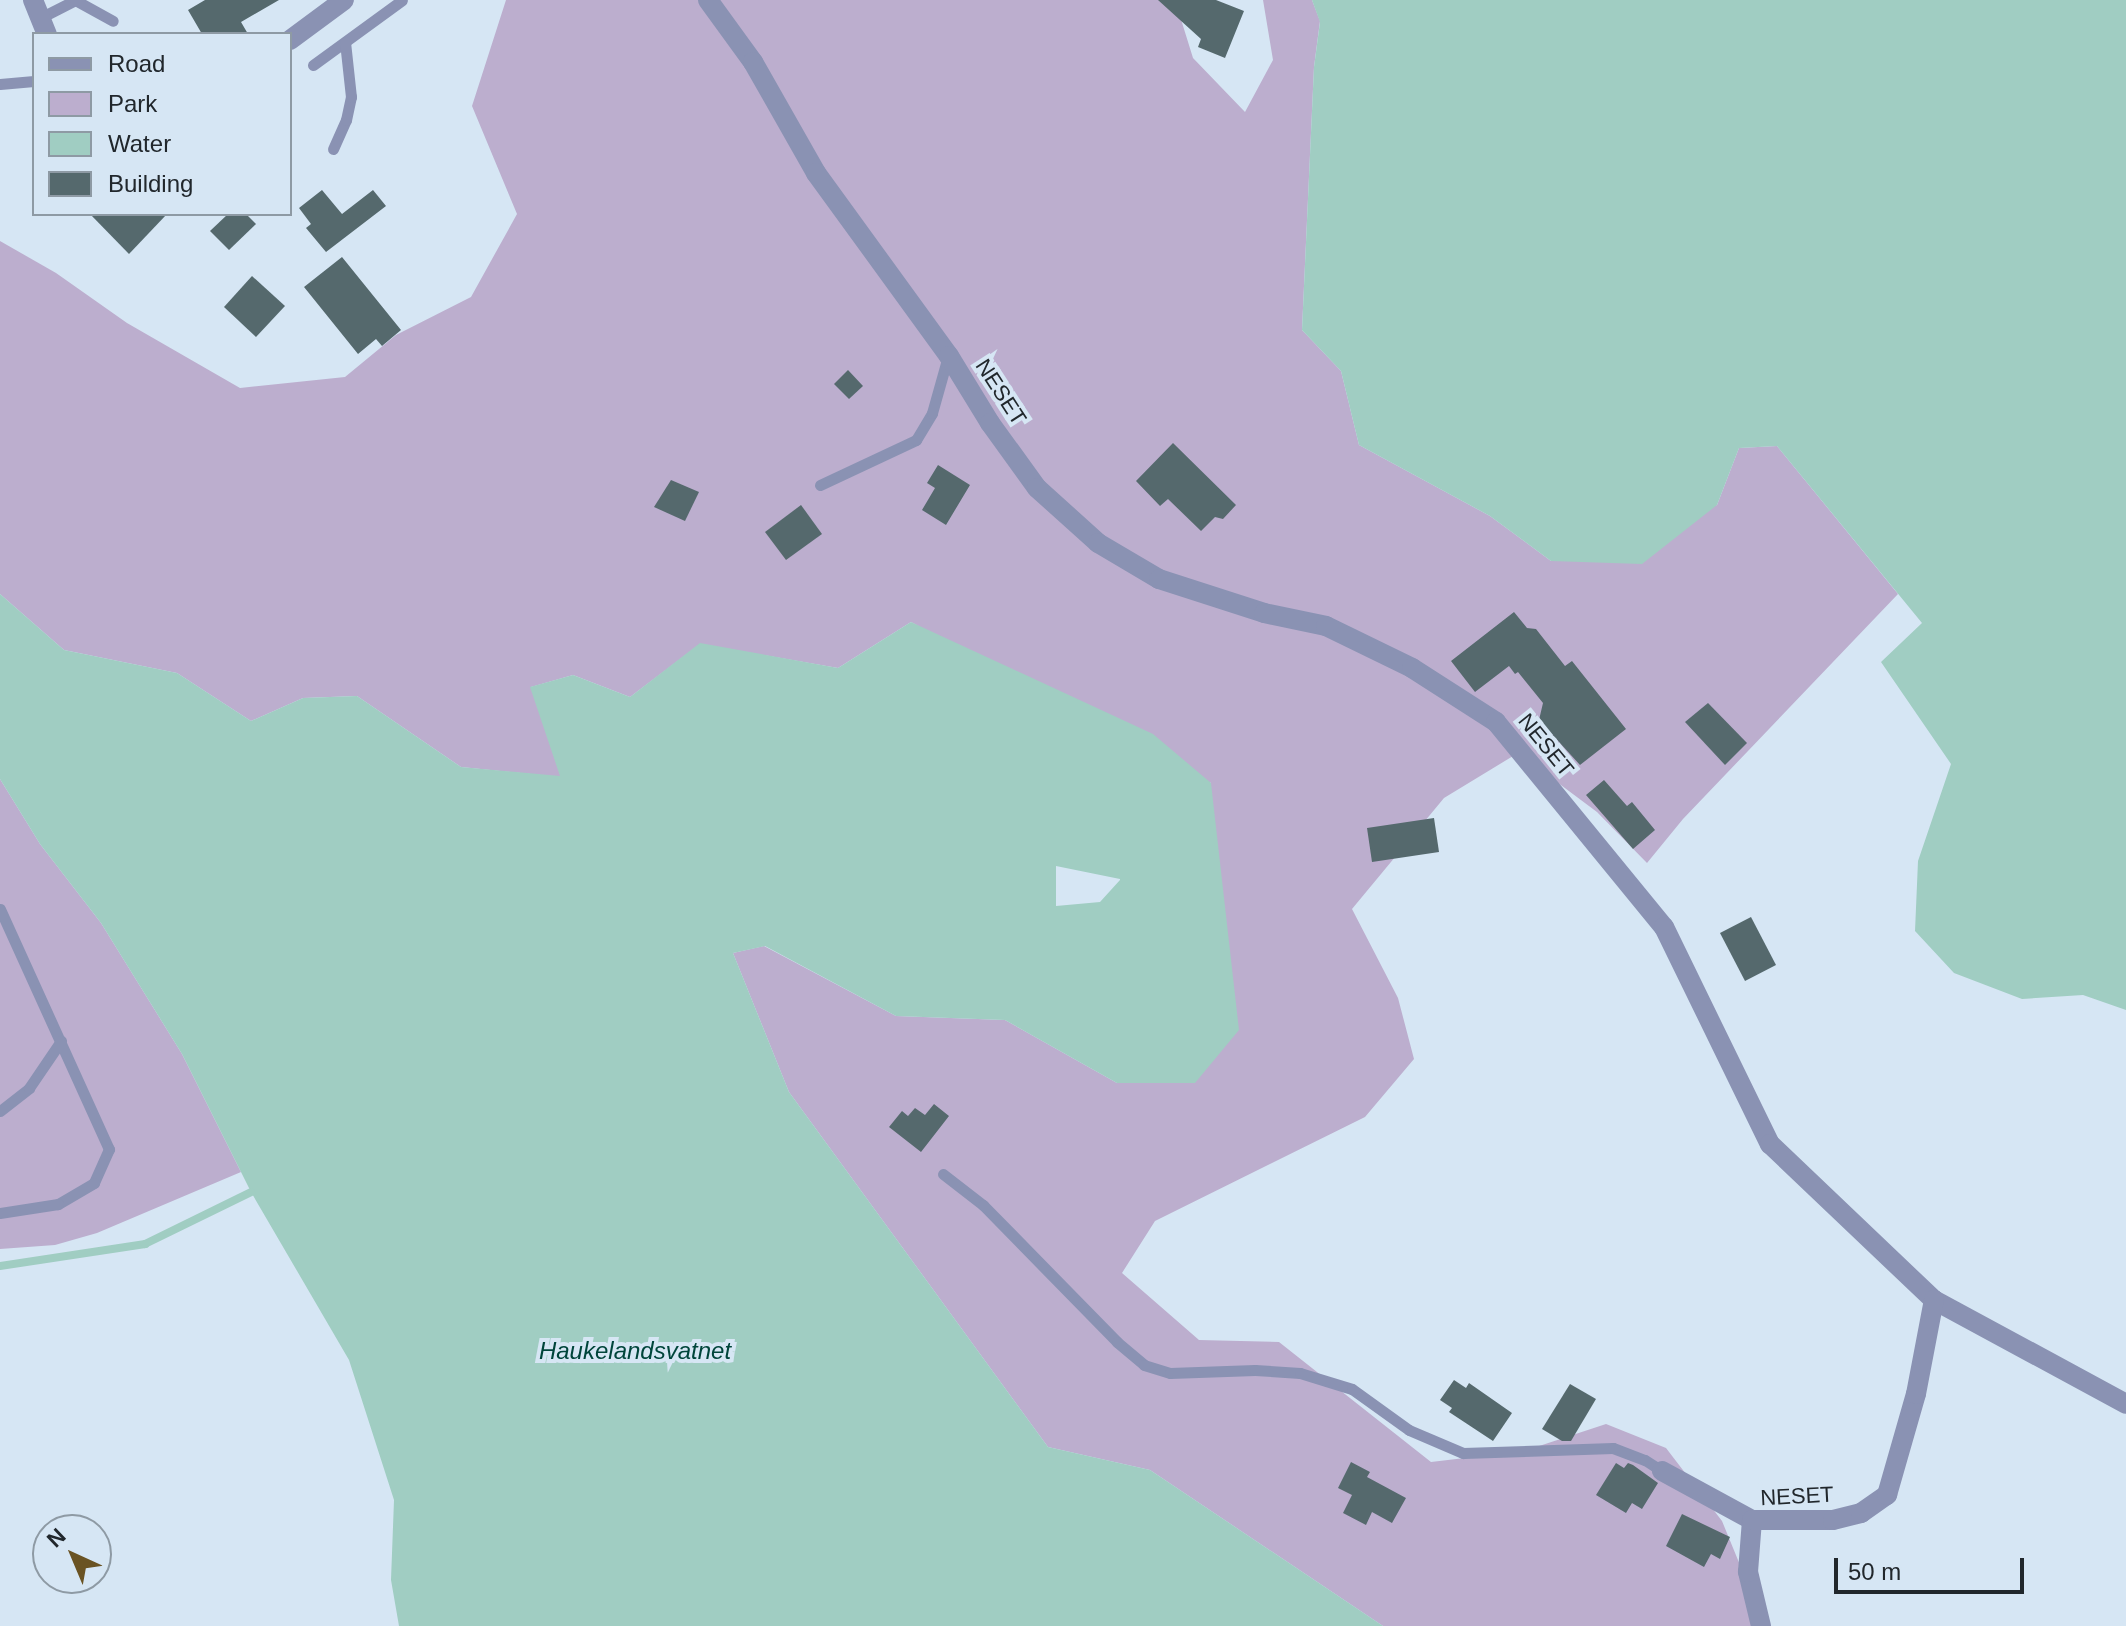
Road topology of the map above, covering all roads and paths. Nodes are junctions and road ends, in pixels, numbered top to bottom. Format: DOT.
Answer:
graph roads {
  1 [pos="344,0"];
  2 [pos="402,0"];
  3 [pos="708,0"];
  4 [pos="40,17"];
  5 [pos="113,21"];
  6 [pos="292,39"];
  7 [pos="345,42"];
  8 [pos="313,65"];
  9 [pos="32,81"];
  10 [pos="0,84"];
  11 [pos="333,149"];
  12 [pos="949,356"];
  13 [pos="820,485"];
  14 [pos="0,909"];
  15 [pos="61,1041"];
  16 [pos="0,1111"];
  17 [pos="943,1174"];
  18 [pos="0,1213"];
  19 [pos="1934,1300"];
  20 [pos="2126,1404"];
  21 [pos="1662,1471"];
  22 [pos="1752,1520"];
  23 [pos="1761,1626"];
  1 -- 6 [label="street"];
  2 -- 7 [label="lane"];
  3 -- 12 [label="street, NESET"];
  4 -- 5 [label="lane"];
  7 -- 8 [label="lane"];
  7 -- 11 [label="lane"];
  9 -- 10 [label="lane"];
  12 -- 13 [label="lane, NESET"];
  12 -- 19 [label="street, NESET"];
  14 -- 15 [label="lane"];
  15 -- 16 [label="lane"];
  15 -- 18 [label="lane"];
  17 -- 21 [label="lane"];
  19 -- 20 [label="street, NESET"];
  19 -- 22 [label="street, NESET"];
  21 -- 22 [label="street"];
  22 -- 23 [label="street, NESET"];
}
